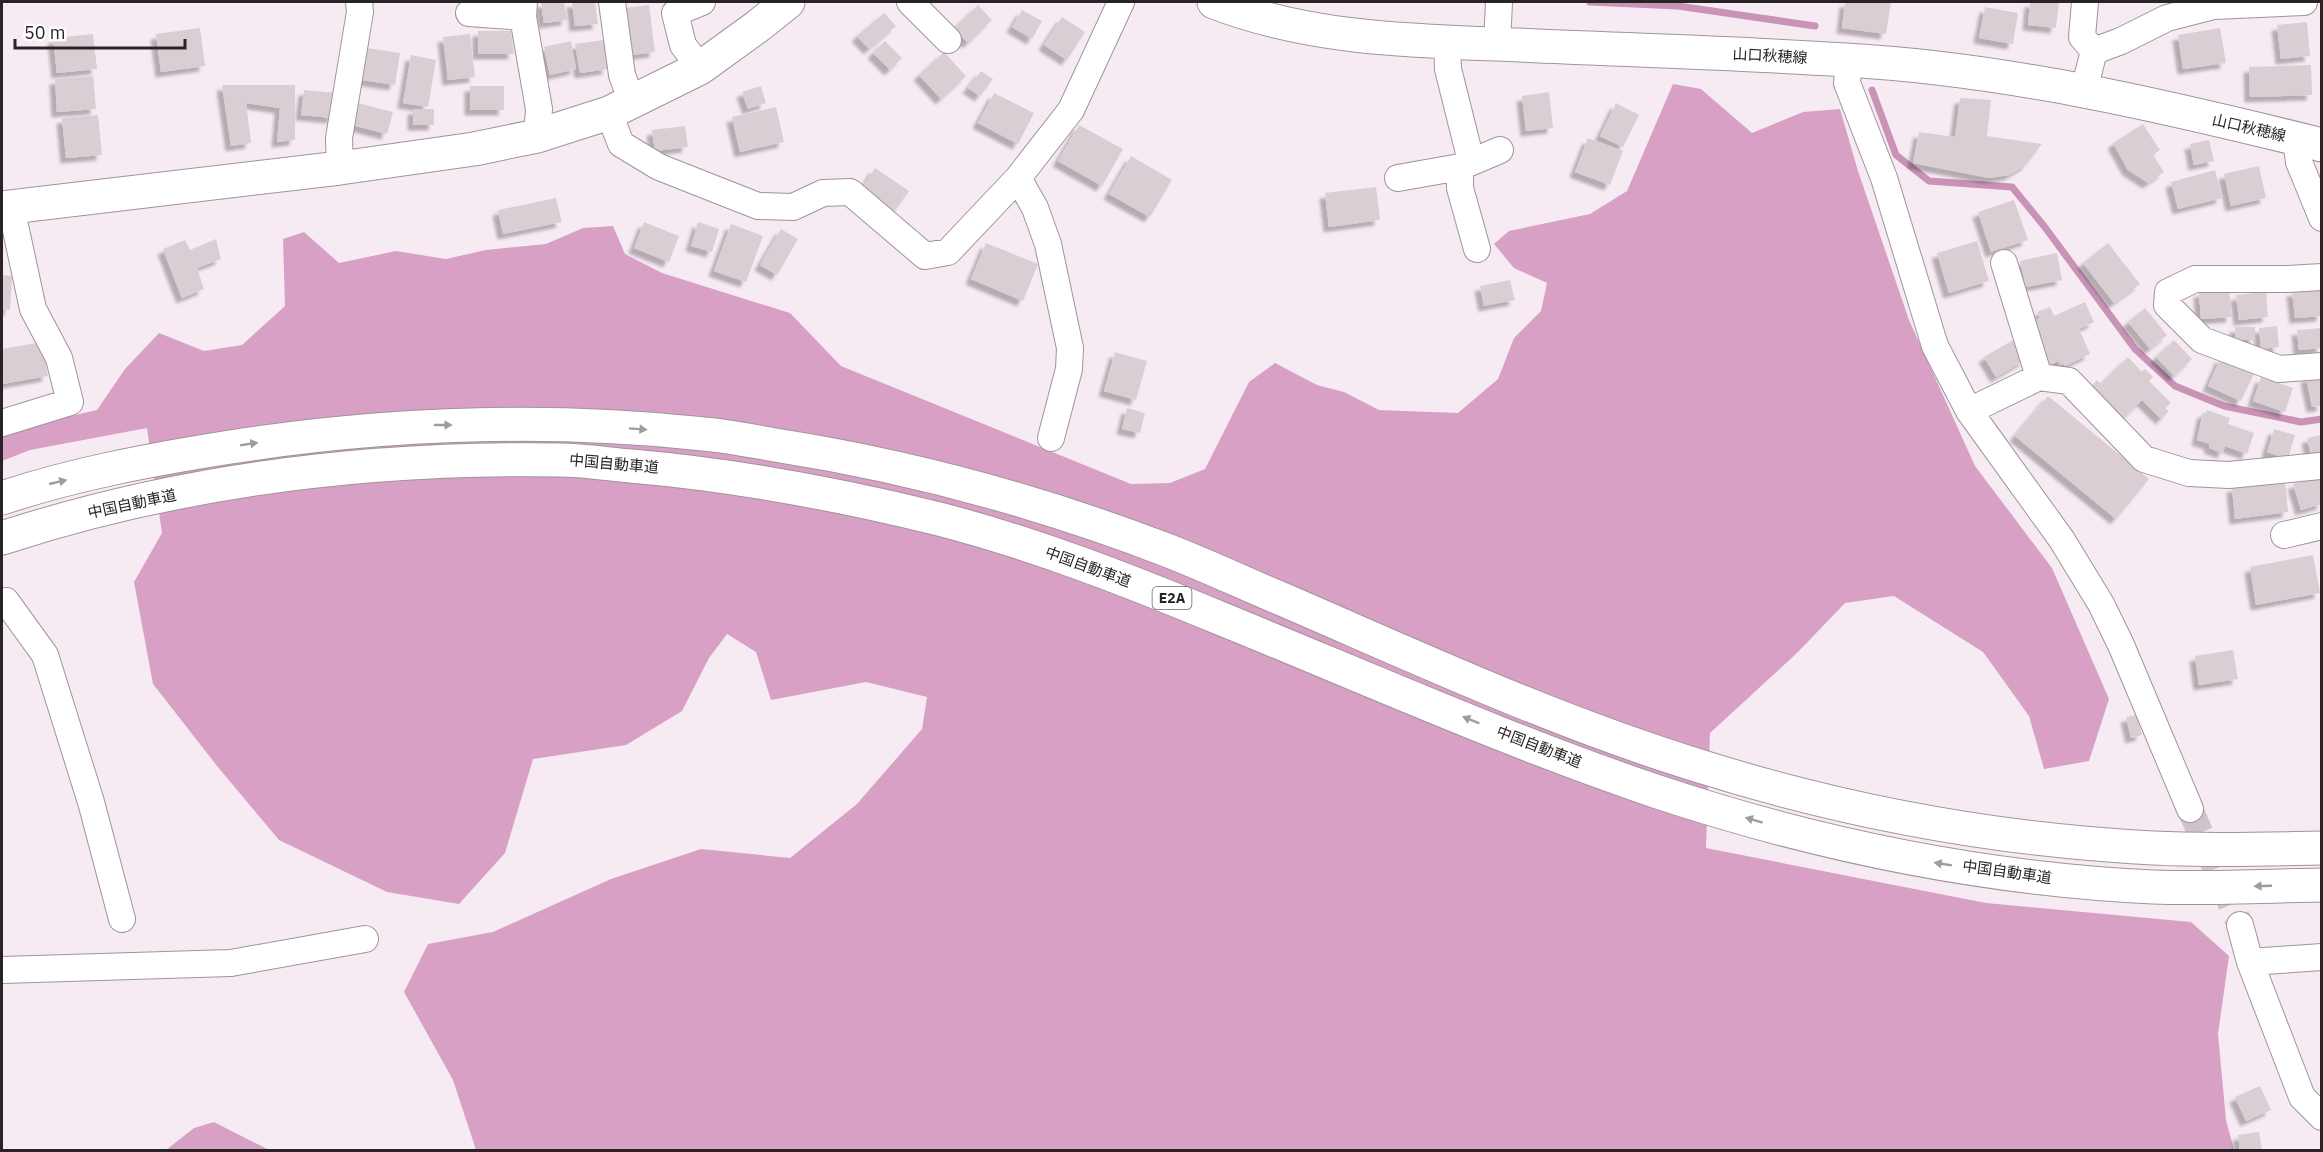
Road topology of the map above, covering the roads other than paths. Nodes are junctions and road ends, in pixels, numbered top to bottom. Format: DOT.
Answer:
graph roads {
  1 [pos="359,2"];
  2 [pos="612,2"];
  3 [pos="702,2"];
  4 [pos="788,2"];
  5 [pos="910,2"];
  6 [pos="1121,2"];
  7 [pos="1214,2"];
  8 [pos="2085,2"];
  9 [pos="2304,2"];
  10 [pos="1499,3"];
  11 [pos="524,9"];
  12 [pos="469,13"];
  13 [pos="948,40"];
  14 [pos="1447,42"];
  15 [pos="1497,44"];
  16 [pos="2094,51"];
  17 [pos="1849,60"];
  18 [pos="700,68"];
  19 [pos="2084,90"];
  20 [pos="622,107"];
  21 [pos="537,136"];
  22 [pos="2309,142"];
  23 [pos="1500,150"];
  24 [pos="1466,164"];
  25 [pos="340,168"];
  26 [pos="1018,178"];
  27 [pos="1398,178"];
  28 [pos="6,207"];
  29 [pos="2322,219"];
  30 [pos="1477,249"];
  31 [pos="2004,263"];
  32 [pos="2322,277"];
  33 [pos="2322,366"];
  34 [pos="2039,377"];
  35 [pos="1969,411"];
  36 [pos="2,423"];
  37 [pos="1051,438"];
  38 [pos="2320,466"];
  39 [pos="2,498"];
  40 [pos="2322,526"];
  41 [pos="2283,535"];
  42 [pos="2,538"];
  43 [pos="2,602"];
  44 [pos="2190,809"];
  45 [pos="2322,848"];
  46 [pos="2322,885"];
  47 [pos="122,919"];
  48 [pos="2240,925"];
  49 [pos="365,939"];
  50 [pos="2322,957"];
  51 [pos="2250,962"];
  52 [pos="2,970"];
  53 [pos="2322,1117"];
  1 -- 25 [label="street"];
  2 -- 20 [label="street"];
  3 -- 18 [label="street"];
  4 -- 18 [label="main road"];
  5 -- 13 [label="street"];
  6 -- 26 [label="street"];
  7 -- 14 [label="main road, 山口秋穂線"];
  8 -- 16 [label="street"];
  9 -- 16 [label="street"];
  10 -- 15 [label="street"];
  11 -- 12 [label="street"];
  11 -- 21 [label="street"];
  14 -- 15 [label="main road, 山口秋穂線"];
  14 -- 24 [label="street"];
  15 -- 17 [label="main road, 山口秋穂線"];
  16 -- 19 [label="street"];
  17 -- 19 [label="main road, 山口秋穂線"];
  17 -- 35 [label="street"];
  18 -- 20 [label="main road"];
  19 -- 22 [label="main road, 山口秋穂線"];
  20 -- 21 [label="main road"];
  20 -- 26 [label="street"];
  21 -- 25 [label="main road"];
  22 -- 29 [label="street"];
  23 -- 24 [label="street"];
  24 -- 27 [label="street"];
  24 -- 30 [label="street"];
  25 -- 28 [label="main road"];
  26 -- 37 [label="street"];
  28 -- 36 [label="street"];
  31 -- 34 [label="street"];
  32 -- 33 [label="street"];
  34 -- 35 [label="street"];
  34 -- 38 [label="street"];
  35 -- 44 [label="street"];
  39 -- 45 [label="main road, one-way"];
  40 -- 41 [label="street"];
  46 -- 42 [label="main road, 中国自動車道 / E2A, one-way"];
  43 -- 47 [label="street"];
  48 -- 51 [label="street"];
  49 -- 52 [label="street"];
  50 -- 51 [label="street"];
  51 -- 53 [label="street"];
}
